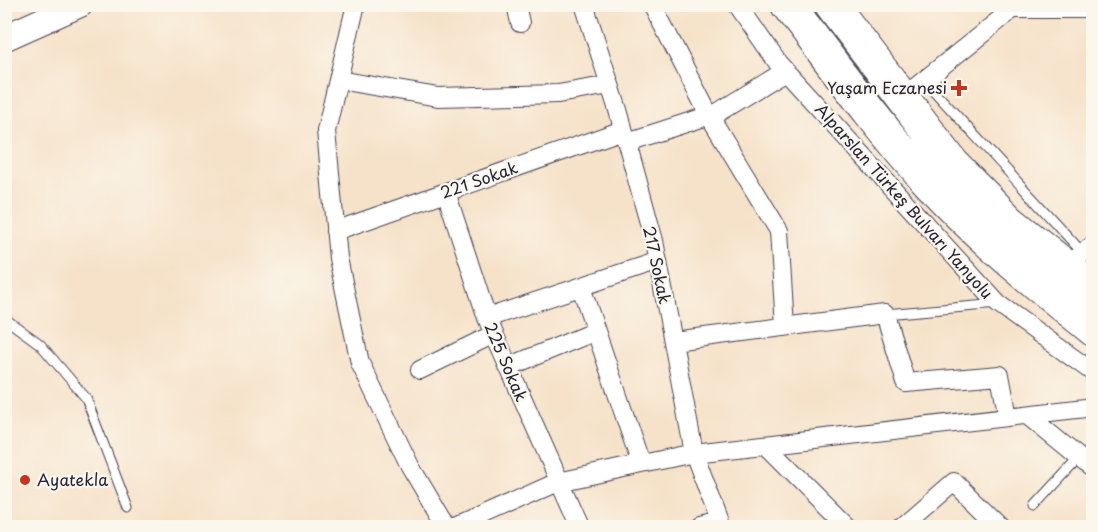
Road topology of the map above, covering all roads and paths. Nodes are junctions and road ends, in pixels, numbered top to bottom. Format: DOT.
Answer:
graph roads {
  1 [pos="80,4"];
  2 [pos="356,4"];
  3 [pos="516,4"];
  4 [pos="584,4"];
  5 [pos="652,4"];
  6 [pos="737,4"];
  7 [pos="788,4"];
  8 [pos="831,4"];
  9 [pos="1055,7"];
  10 [pos="1094,9"];
  11 [pos="520,23"];
  12 [pos="4,38"];
  13 [pos="785,71"];
  14 [pos="338,80"];
  15 [pos="610,85"];
  16 [pos="912,89"];
  17 [pos="709,115"];
  18 [pos="625,136"];
  19 [pos="446,192"];
  20 [pos="335,231"];
  21 [pos="1086,250"];
  22 [pos="658,261"];
  23 [pos="581,287"];
  24 [pos="1094,289"];
  25 [pos="998,304"];
  26 [pos="885,314"];
  27 [pos="4,318"];
  28 [pos="490,326"];
  29 [pos="785,327"];
  30 [pos="1094,330"];
  31 [pos="596,331"];
  32 [pos="673,341"];
  33 [pos="508,367"];
  34 [pos="420,370"];
  35 [pos="1094,373"];
  36 [pos="1094,407"];
  37 [pos="1027,415"];
  38 [pos="1008,417"];
  39 [pos="766,445"];
  40 [pos="694,453"];
  41 [pos="641,464"];
  42 [pos="1086,464"];
  43 [pos="558,482"];
  44 [pos="1035,506"];
  45 [pos="128,508"];
  46 [pos="721,525"];
  47 [pos="447,528"];
  48 [pos="455,528"];
  49 [pos="580,528"];
  50 [pos="699,528"];
  51 [pos="849,528"];
  52 [pos="901,528"];
  53 [pos="1001,528"];
  1 -- 12 [label="street"];
  2 -- 14 [label="street"];
  3 -- 11 [label="street"];
  4 -- 15 [label="street, 217 Sokak"];
  5 -- 17 [label="street"];
  6 -- 13 [label="street, Alparslan Türkeş Bulvarı Yanyolu"];
  7 -- 30 [label="highway"];
  8 -- 16 [label="highway"];
  9 -- 10 [label="street"];
  9 -- 16 [label="street"];
  13 -- 17 [label="street, 221 Sokak"];
  13 -- 25 [label="street, Alparslan Türkeş Bulvarı Yanyolu"];
  14 -- 15 [label="street"];
  14 -- 20 [label="street"];
  15 -- 18 [label="street, 217 Sokak"];
  16 -- 21 [label="highway"];
  17 -- 18 [label="street, 221 Sokak"];
  17 -- 29 [label="street"];
  18 -- 19 [label="street, 221 Sokak"];
  18 -- 22 [label="street, 217 Sokak"];
  19 -- 20 [label="street, 221 Sokak"];
  19 -- 28 [label="street, 225 Sokak"];
  20 -- 47 [label="street"];
  21 -- 24 [label="highway"];
  22 -- 23 [label="street"];
  22 -- 32 [label="street, 217 Sokak"];
  23 -- 28 [label="street"];
  23 -- 31 [label="street"];
  25 -- 26 [label="lane"];
  25 -- 35 [label="street, Alparslan Türkeş Bulvarı Yanyolu"];
  26 -- 29 [label="street"];
  26 -- 38 [label="street"];
  27 -- 45 [label="lane"];
  28 -- 33 [label="street, 225 Sokak"];
  28 -- 34 [label="street"];
  29 -- 32 [label="street"];
  31 -- 33 [label="street"];
  31 -- 41 [label="street"];
  32 -- 40 [label="street, 217 Sokak"];
  33 -- 43 [label="street, 225 Sokak"];
  36 -- 37 [label="street"];
  37 -- 38 [label="street"];
  37 -- 42 [label="street"];
  38 -- 39 [label="street"];
  39 -- 40 [label="street"];
  39 -- 51 [label="street"];
  40 -- 41 [label="street"];
  40 -- 46 [label="street, 217 Sokak"];
  41 -- 43 [label="street"];
  42 -- 44 [label="lane"];
  43 -- 48 [label="street"];
  43 -- 49 [label="street, 225 Sokak"];
  46 -- 50 [label="street"];
  52 -- 53 [label="street"];
}
